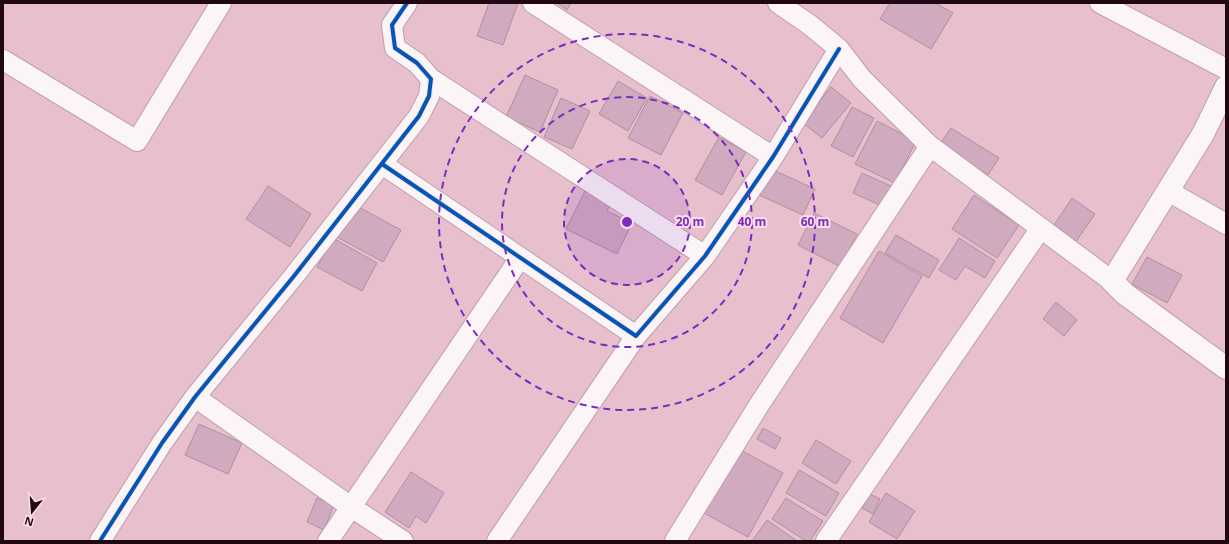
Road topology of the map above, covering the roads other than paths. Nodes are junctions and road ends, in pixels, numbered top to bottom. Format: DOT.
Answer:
graph roads {
  1 [pos="406,3"];
  2 [pos="533,3"];
  3 [pos="778,3"];
  4 [pos="1100,3"];
  5 [pos="217,5"];
  6 [pos="839,49"];
  7 [pos="3,60"];
  8 [pos="1226,69"];
  9 [pos="431,79"];
  10 [pos="1226,87"];
  11 [pos="930,146"];
  12 [pos="773,157"];
  13 [pos="382,164"];
  14 [pos="1168,191"];
  15 [pos="1226,224"];
  16 [pos="1041,228"];
  17 [pos="705,256"];
  18 [pos="520,258"];
  19 [pos="1112,280"];
  20 [pos="636,336"];
  21 [pos="1226,368"];
  22 [pos="195,397"];
  23 [pos="351,507"];
  24 [pos="109,538"];
  25 [pos="328,541"];
  26 [pos="403,541"];
  27 [pos="497,541"];
  28 [pos="675,541"];
  29 [pos="826,541"];
  1 -- 9 [label="street"];
  2 -- 12 [label="street"];
  3 -- 6 [label="street"];
  4 -- 8 [label="street"];
  5 -- 7 [label="street"];
  6 -- 11 [label="street"];
  6 -- 12 [label="street"];
  9 -- 13 [label="street"];
  9 -- 17 [label="street"];
  10 -- 14 [label="street"];
  11 -- 16 [label="street"];
  11 -- 28 [label="street"];
  12 -- 17 [label="street"];
  13 -- 18 [label="street"];
  13 -- 22 [label="street"];
  14 -- 15 [label="street"];
  14 -- 19 [label="street"];
  16 -- 19 [label="street"];
  16 -- 29 [label="street"];
  17 -- 20 [label="street"];
  18 -- 20 [label="street"];
  18 -- 23 [label="street"];
  19 -- 21 [label="street"];
  20 -- 27 [label="street"];
  22 -- 23 [label="street"];
  22 -- 24 [label="street"];
  23 -- 25 [label="street"];
  23 -- 26 [label="street"];
}
